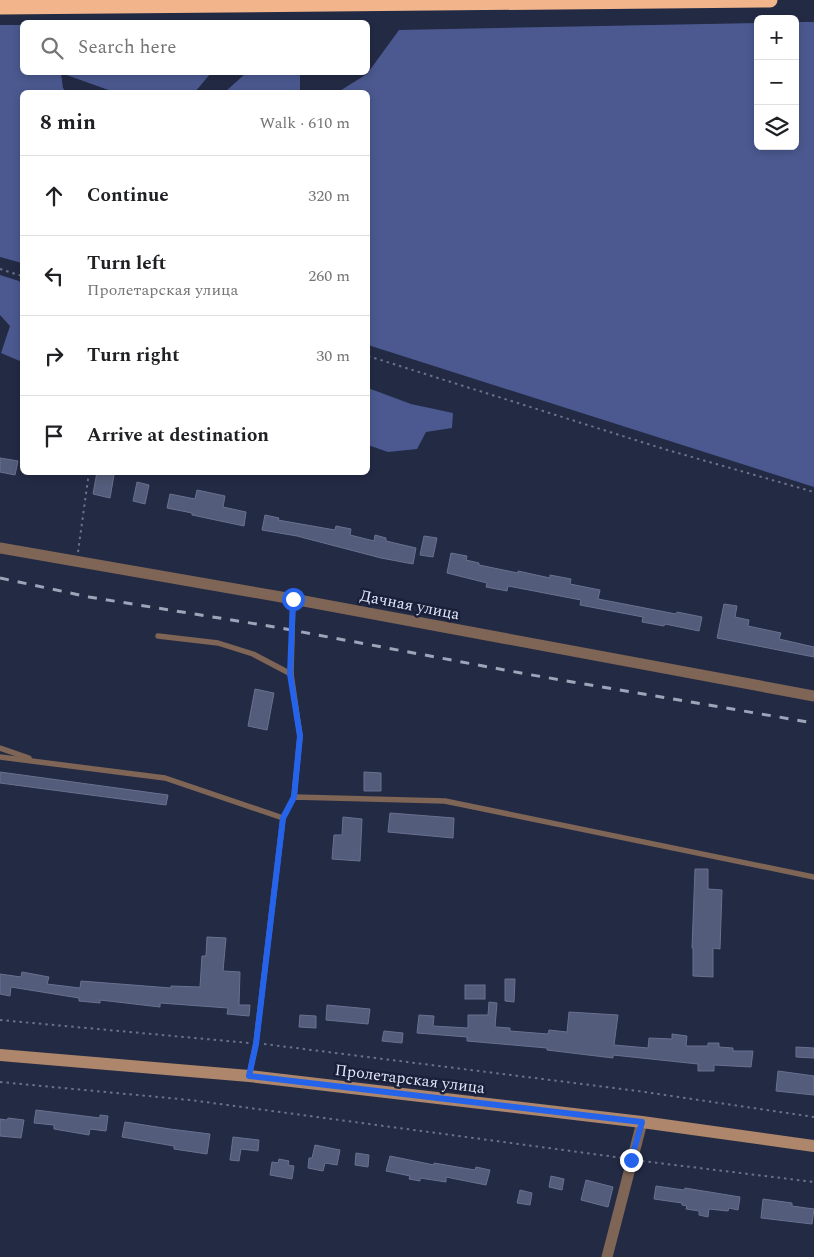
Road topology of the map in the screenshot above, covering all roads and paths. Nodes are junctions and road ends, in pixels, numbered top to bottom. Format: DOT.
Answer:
graph roads {
  1 [pos="770,0"];
  2 [pos="0,7"];
  3 [pos="0,269"];
  4 [pos="20,275"];
  5 [pos="370,357"];
  6 [pos="89,475"];
  7 [pos="814,492"];
  8 [pos="0,548"];
  9 [pos="77,562"];
  10 [pos="293,599"];
  11 [pos="158,636"];
  12 [pos="290,674"];
  13 [pos="814,696"];
  14 [pos="0,748"];
  15 [pos="0,756"];
  16 [pos="43,762"];
  17 [pos="294,797"];
  18 [pos="283,818"];
  19 [pos="814,877"];
  20 [pos="0,1020"];
  21 [pos="256,1044"];
  22 [pos="0,1056"];
  23 [pos="249,1076"];
  24 [pos="0,1082"];
  25 [pos="814,1117"];
  26 [pos="642,1122"];
  27 [pos="814,1146"];
  28 [pos="631,1160"];
  29 [pos="814,1182"];
  30 [pos="607,1257"];
  1 -- 2 [label="highway"];
  3 -- 4 [label="path"];
  5 -- 7 [label="path"];
  6 -- 9 [label="path"];
  8 -- 9 [label="street, Дачная улица"];
  9 -- 10 [label="street, Дачная улица"];
  10 -- 12 [label="lane"];
  10 -- 13 [label="street, Дачная улица"];
  11 -- 12 [label="lane"];
  12 -- 17 [label="lane"];
  14 -- 16 [label="lane"];
  15 -- 16 [label="lane"];
  16 -- 18 [label="lane"];
  17 -- 18 [label="lane"];
  17 -- 19 [label="lane"];
  18 -- 21 [label="lane"];
  20 -- 21 [label="path"];
  21 -- 23 [label="lane"];
  21 -- 25 [label="path"];
  22 -- 23 [label="main road, Пролетарская улица"];
  23 -- 26 [label="main road, Пролетарская улица"];
  24 -- 28 [label="path"];
  26 -- 27 [label="main road, Пролетарская улица"];
  26 -- 28 [label="street"];
  28 -- 29 [label="path"];
  28 -- 30 [label="street"];
}
